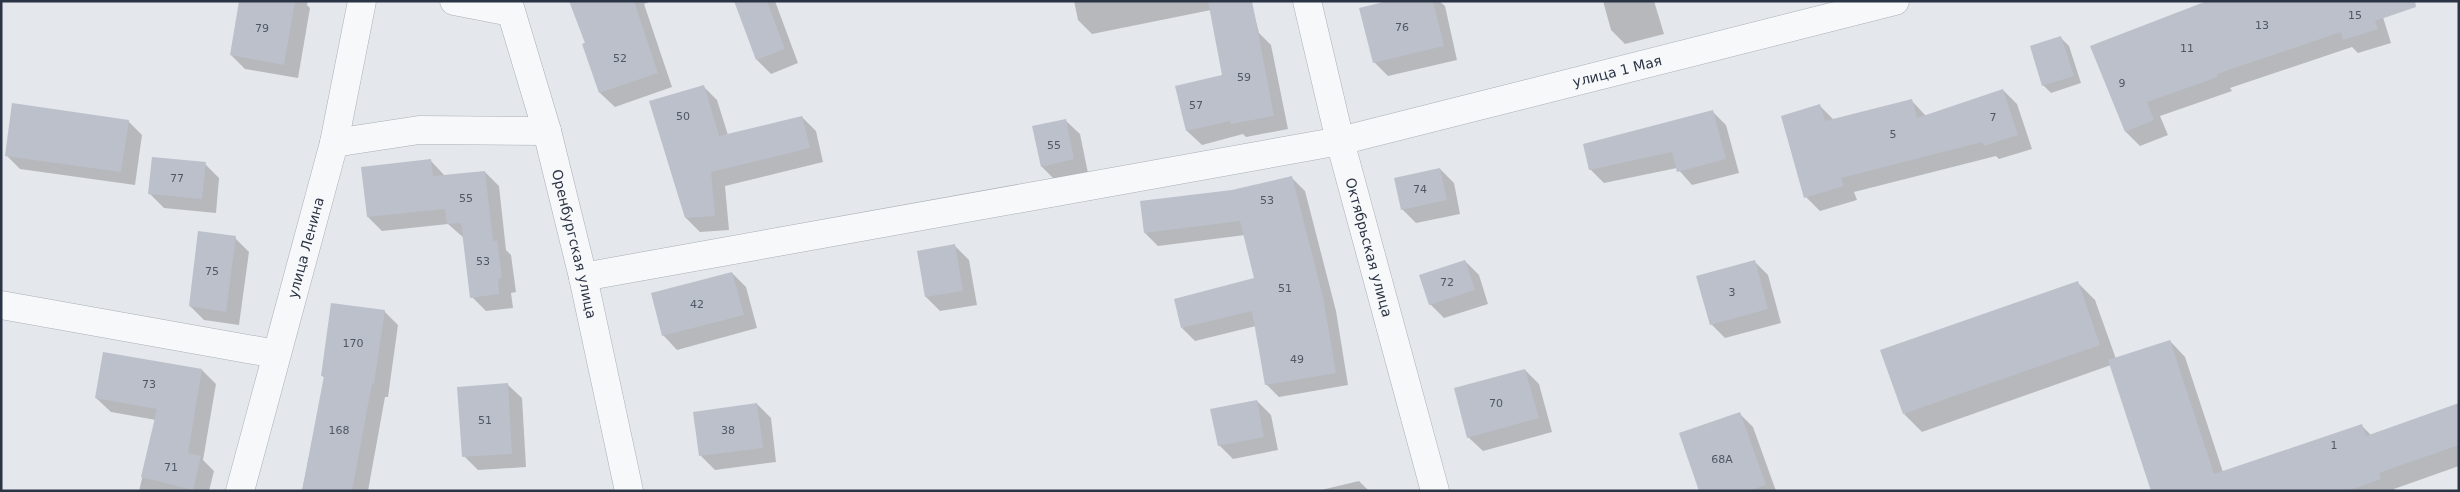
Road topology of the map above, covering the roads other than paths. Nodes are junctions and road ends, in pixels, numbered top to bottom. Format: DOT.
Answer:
graph roads {
  1 [pos="362,1"];
  2 [pos="454,1"];
  3 [pos="1308,1"];
  4 [pos="1894,1"];
  5 [pos="510,7"];
  6 [pos="547,131"];
  7 [pos="1340,141"];
  8 [pos="334,143"];
  9 [pos="583,278"];
  10 [pos="1,306"];
  11 [pos="276,354"];
  12 [pos="240,491"];
  13 [pos="629,491"];
  14 [pos="1435,491"];
  1 -- 8 [label="street, улица Ленина"];
  2 -- 5 [label="street"];
  3 -- 7 [label="street, Октябрьская улица"];
  4 -- 7 [label="street, улица 1 Мая"];
  5 -- 6 [label="street, Оренбургская улица"];
  6 -- 8 [label="street"];
  6 -- 9 [label="street, Оренбургская улица"];
  7 -- 9 [label="street, улица 1 Мая"];
  7 -- 14 [label="street, Октябрьская улица"];
  8 -- 11 [label="street, улица Ленина"];
  9 -- 13 [label="street, Оренбургская улица"];
  10 -- 11 [label="street"];
  11 -- 12 [label="street, улица Ленина"];
}
